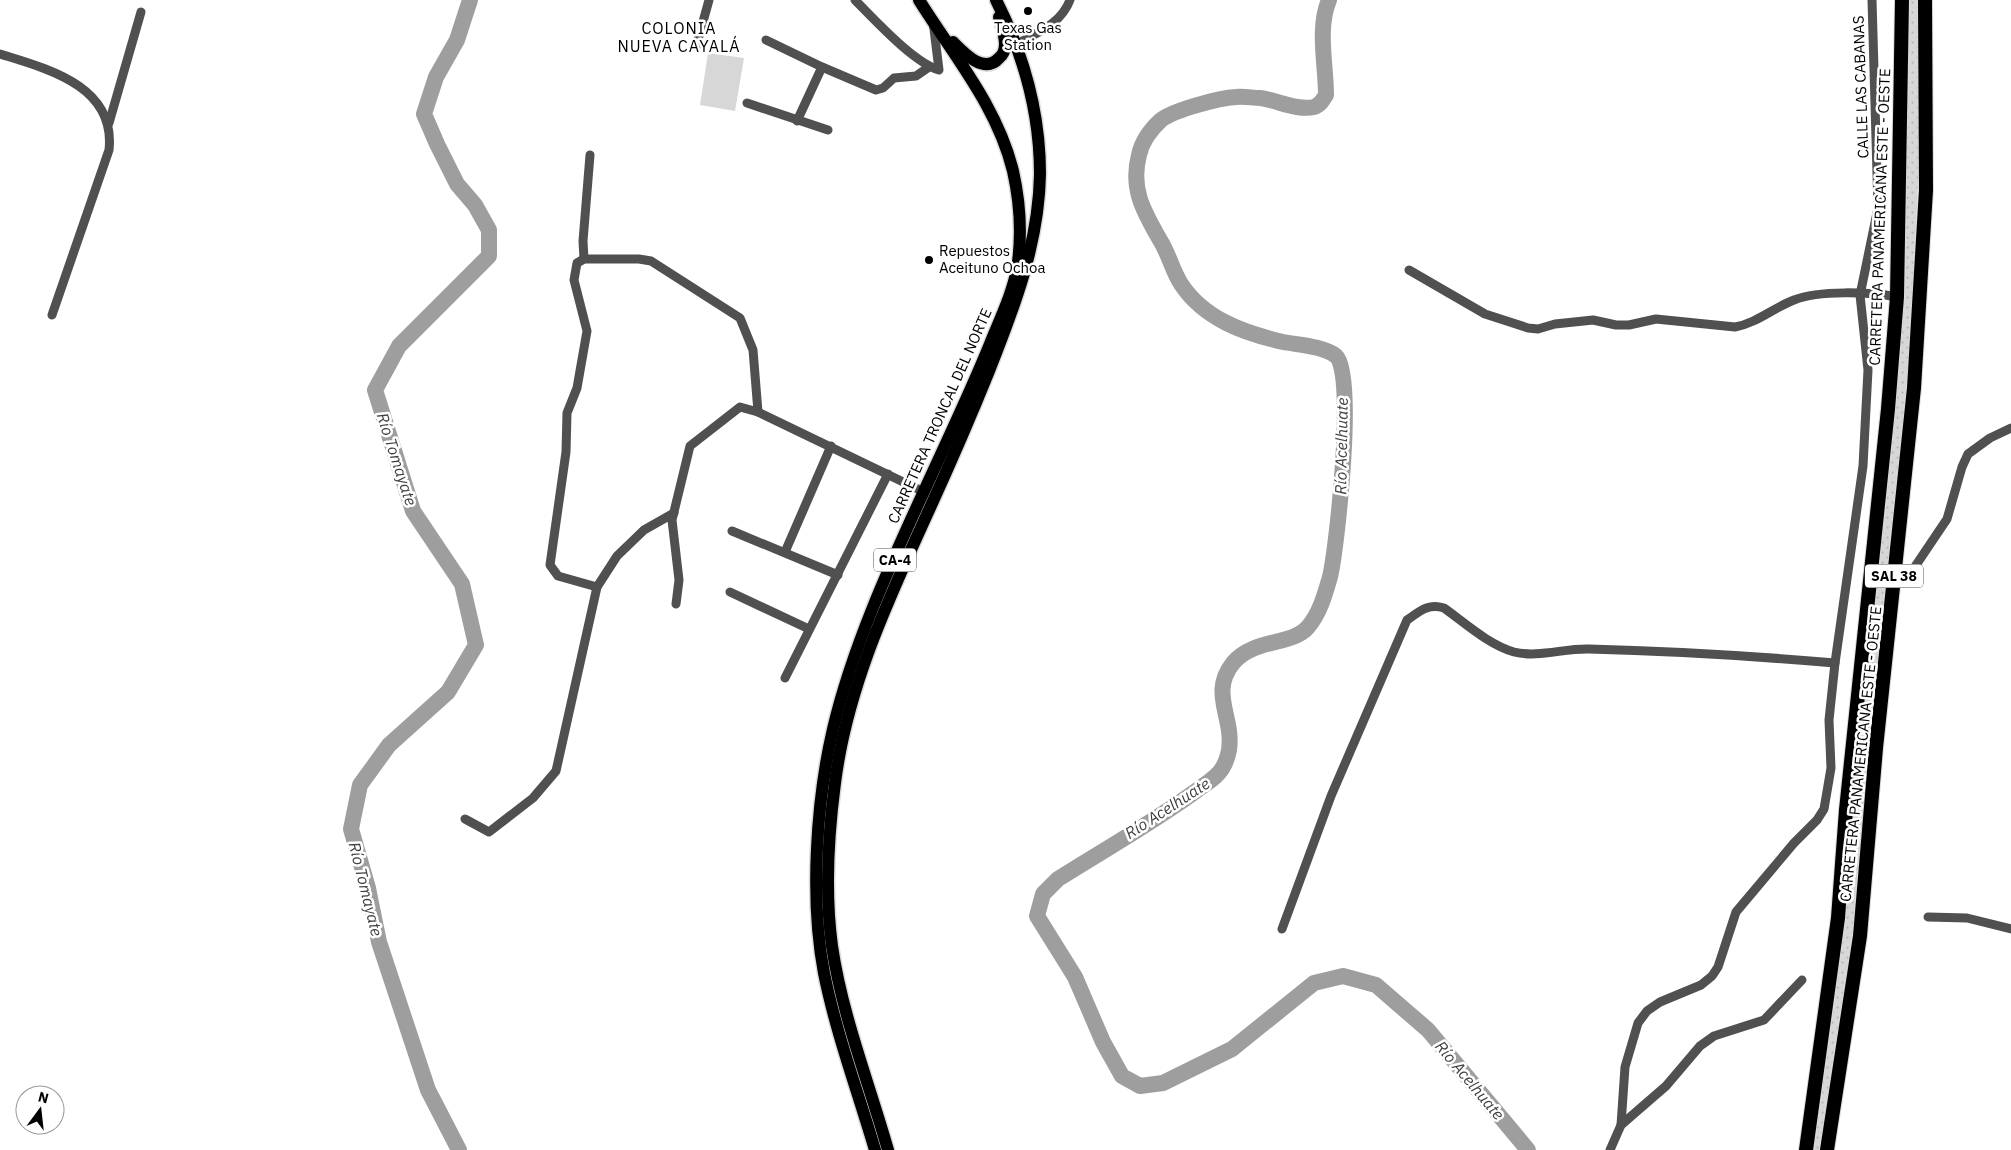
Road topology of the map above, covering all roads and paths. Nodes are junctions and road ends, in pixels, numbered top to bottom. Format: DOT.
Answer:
graph roads {
  1 [pos="709,0"];
  2 [pos="855,0"];
  3 [pos="996,0"];
  4 [pos="1070,0"];
  5 [pos="1872,0"];
  6 [pos="1902,0"];
  7 [pos="1925,0"];
  8 [pos="918,2"];
  9 [pos="142,12"];
  10 [pos="936,26"];
  11 [pos="766,40"];
  12 [pos="1017,44"];
  13 [pos="696,47"];
  14 [pos="0,54"];
  15 [pos="822,67"];
  16 [pos="929,67"];
  17 [pos="747,103"];
  18 [pos="798,121"];
  19 [pos="109,123"];
  20 [pos="828,130"];
  21 [pos="590,155"];
  22 [pos="584,259"];
  23 [pos="1409,270"];
  24 [pos="1860,295"];
  25 [pos="1897,298"];
  26 [pos="52,315"];
  27 [pos="758,412"];
  28 [pos="2011,428"];
  29 [pos="831,446"];
  30 [pos="888,474"];
  31 [pos="924,492"];
  32 [pos="674,513"];
  33 [pos="732,530"];
  34 [pos="785,552"];
  35 [pos="838,575"];
  36 [pos="1894,575"];
  37 [pos="597,587"];
  38 [pos="730,592"];
  39 [pos="676,604"];
  40 [pos="808,629"];
  41 [pos="1835,663"];
  42 [pos="785,678"];
  43 [pos="465,819"];
  44 [pos="1928,917"];
  45 [pos="1282,929"];
  46 [pos="2011,929"];
  47 [pos="1802,980"];
  48 [pos="1621,1125"];
  49 [pos="875,1150"];
  50 [pos="888,1150"];
  51 [pos="1610,1150"];
  52 [pos="1806,1150"];
  53 [pos="1827,1150"];
  1 -- 13 [label="street"];
  2 -- 16 [label="street"];
  3 -- 10 [label="main road"];
  3 -- 12 [label="main road, CARRETERA TRONCAL DEL NORTE / CA-4"];
  4 -- 12 [label="street"];
  5 -- 24 [label="street, CALLE LAS CABANAS"];
  6 -- 25 [label="highway, CARRETERA PANAMERICANA ESTE - OESTE / SAL 38"];
  7 -- 36 [label="highway, CARRETERA PANAMERICANA ESTE - OESTE / SAL 38"];
  8 -- 10 [label="main road, CARRETERA TRONCAL DEL NORTE / CA-4"];
  9 -- 19 [label="street"];
  10 -- 16 [label="street"];
  10 -- 31 [label="main road, CARRETERA TRONCAL DEL NORTE / CA-4"];
  11 -- 15 [label="street"];
  12 -- 50 [label="main road, CARRETERA TRONCAL DEL NORTE / CA-4"];
  14 -- 19 [label="street"];
  15 -- 16 [label="street"];
  15 -- 18 [label="street"];
  17 -- 18 [label="street"];
  18 -- 20 [label="street"];
  19 -- 26 [label="street"];
  21 -- 22 [label="street"];
  22 -- 27 [label="street"];
  22 -- 37 [label="street"];
  23 -- 24 [label="street"];
  24 -- 25 [label="street"];
  24 -- 41 [label="street, CALLE LAS CABANAS"];
  25 -- 52 [label="highway, CARRETERA PANAMERICANA ESTE - OESTE / SAL 38"];
  27 -- 29 [label="street"];
  27 -- 32 [label="street"];
  28 -- 36 [label="street"];
  29 -- 30 [label="street"];
  29 -- 34 [label="street"];
  30 -- 31 [label="street"];
  30 -- 35 [label="street"];
  31 -- 49 [label="main road, CARRETERA TRONCAL DEL NORTE / CA-4"];
  32 -- 37 [label="street"];
  32 -- 39 [label="street"];
  33 -- 34 [label="street"];
  34 -- 35 [label="street"];
  35 -- 40 [label="street"];
  36 -- 53 [label="highway, CARRETERA PANAMERICANA ESTE - OESTE / SAL 38"];
  37 -- 43 [label="street"];
  38 -- 40 [label="street"];
  40 -- 42 [label="street"];
  41 -- 45 [label="street"];
  41 -- 48 [label="street, CALLE LAS CABANAS"];
  44 -- 46 [label="street"];
  47 -- 48 [label="street"];
  48 -- 51 [label="street"];
}
